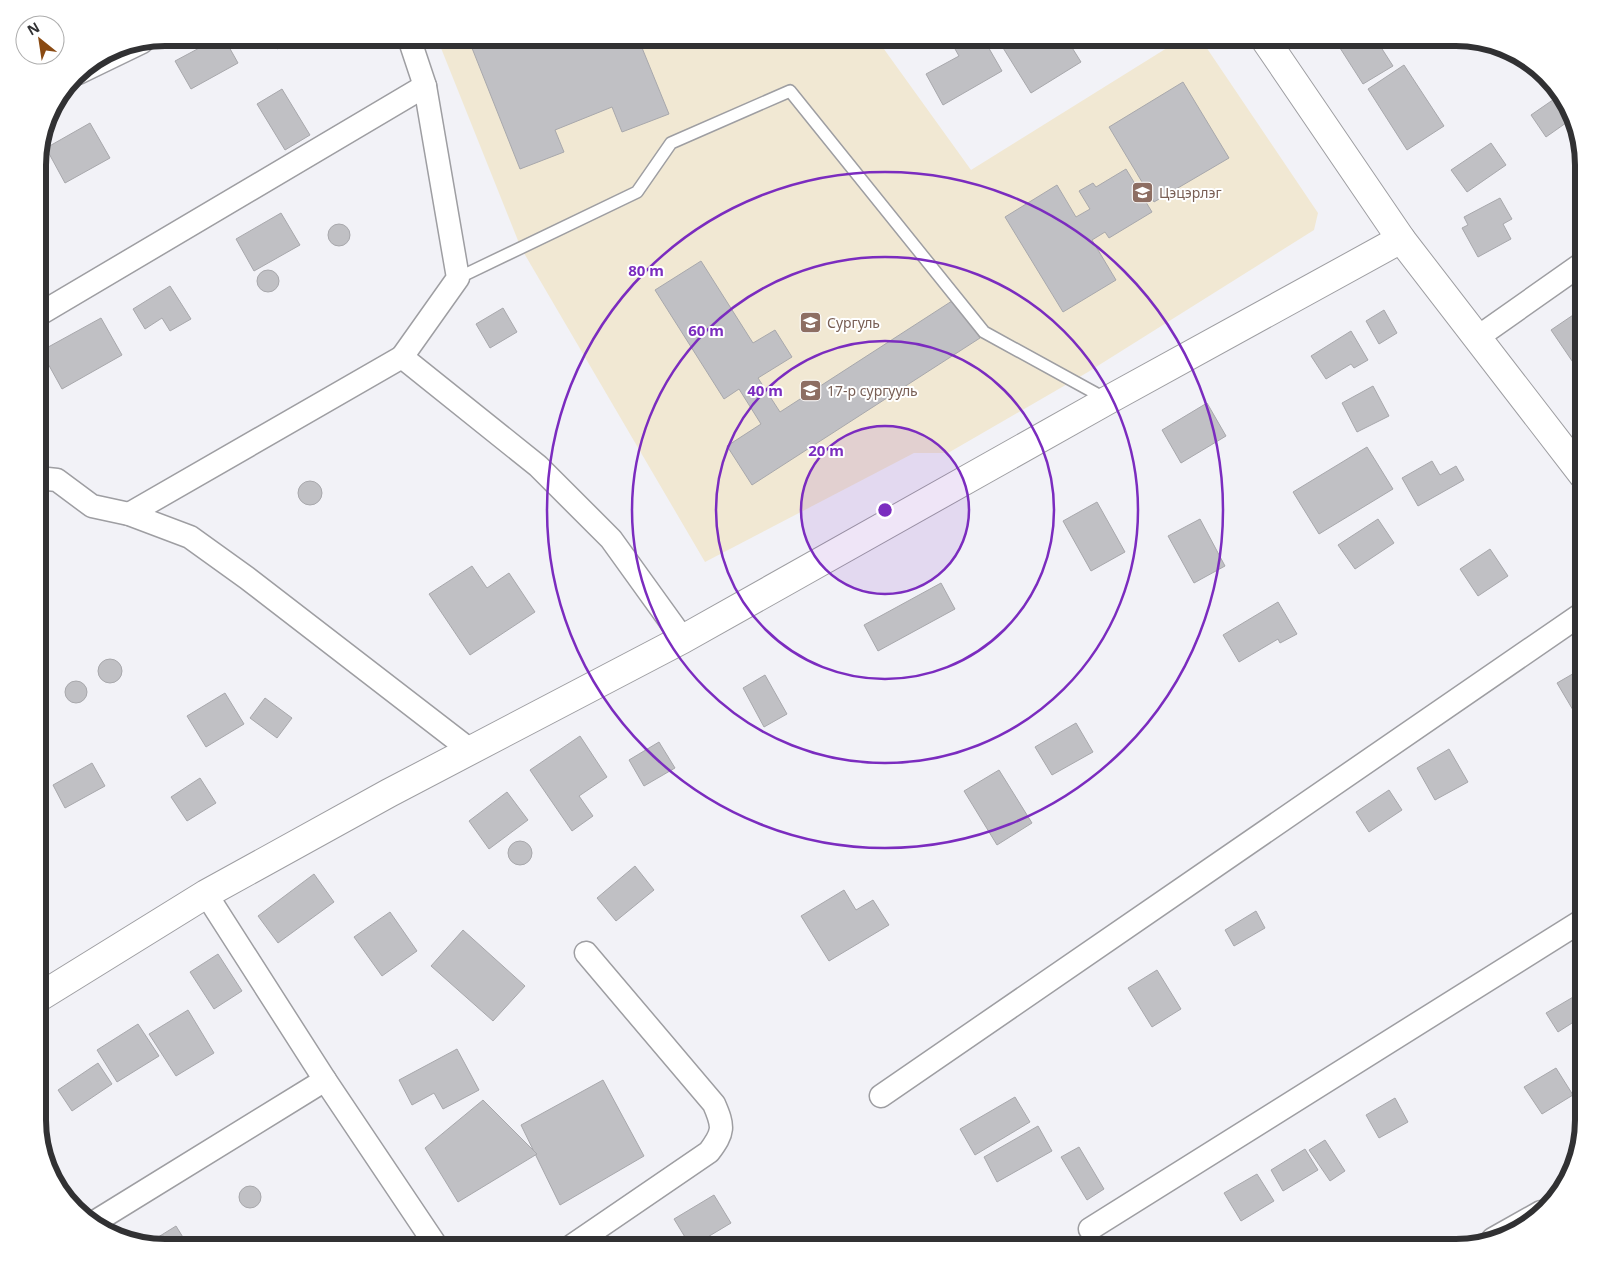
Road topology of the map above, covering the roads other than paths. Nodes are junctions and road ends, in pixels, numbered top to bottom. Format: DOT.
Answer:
graph roads {
  1 [pos="1270,46"];
  2 [pos="412,47"];
  3 [pos="425,86"];
  4 [pos="1401,239"];
  5 [pos="1575,269"];
  6 [pos="458,278"];
  7 [pos="47,311"];
  8 [pos="1478,337"];
  9 [pos="402,357"];
  10 [pos="1108,400"];
  11 [pos="1575,463"];
  12 [pos="47,479"];
  13 [pos="129,514"];
  14 [pos="1575,619"];
  15 [pos="683,639"];
  16 [pos="470,750"];
  17 [pos="206,894"];
  18 [pos="1575,926"];
  19 [pos="586,953"];
  20 [pos="47,992"];
  21 [pos="325,1080"];
  22 [pos="881,1096"];
  23 [pos="99,1219"];
  24 [pos="1090,1229"];
  25 [pos="431,1239"];
  26 [pos="583,1239"];
  1 -- 4 [label="street"];
  2 -- 3 [label="street"];
  3 -- 6 [label="street"];
  3 -- 7 [label="street"];
  4 -- 8 [label="street"];
  4 -- 10 [label="street"];
  5 -- 8 [label="street"];
  6 -- 9 [label="street"];
  6 -- 10 [label="lane"];
  8 -- 11 [label="street"];
  9 -- 13 [label="street"];
  9 -- 15 [label="street"];
  10 -- 15 [label="street"];
  12 -- 13 [label="street"];
  13 -- 16 [label="street"];
  14 -- 22 [label="street"];
  15 -- 16 [label="street"];
  16 -- 17 [label="street"];
  17 -- 20 [label="street"];
  17 -- 21 [label="street"];
  18 -- 24 [label="street"];
  19 -- 26 [label="street"];
  21 -- 23 [label="street"];
  21 -- 25 [label="street"];
}
